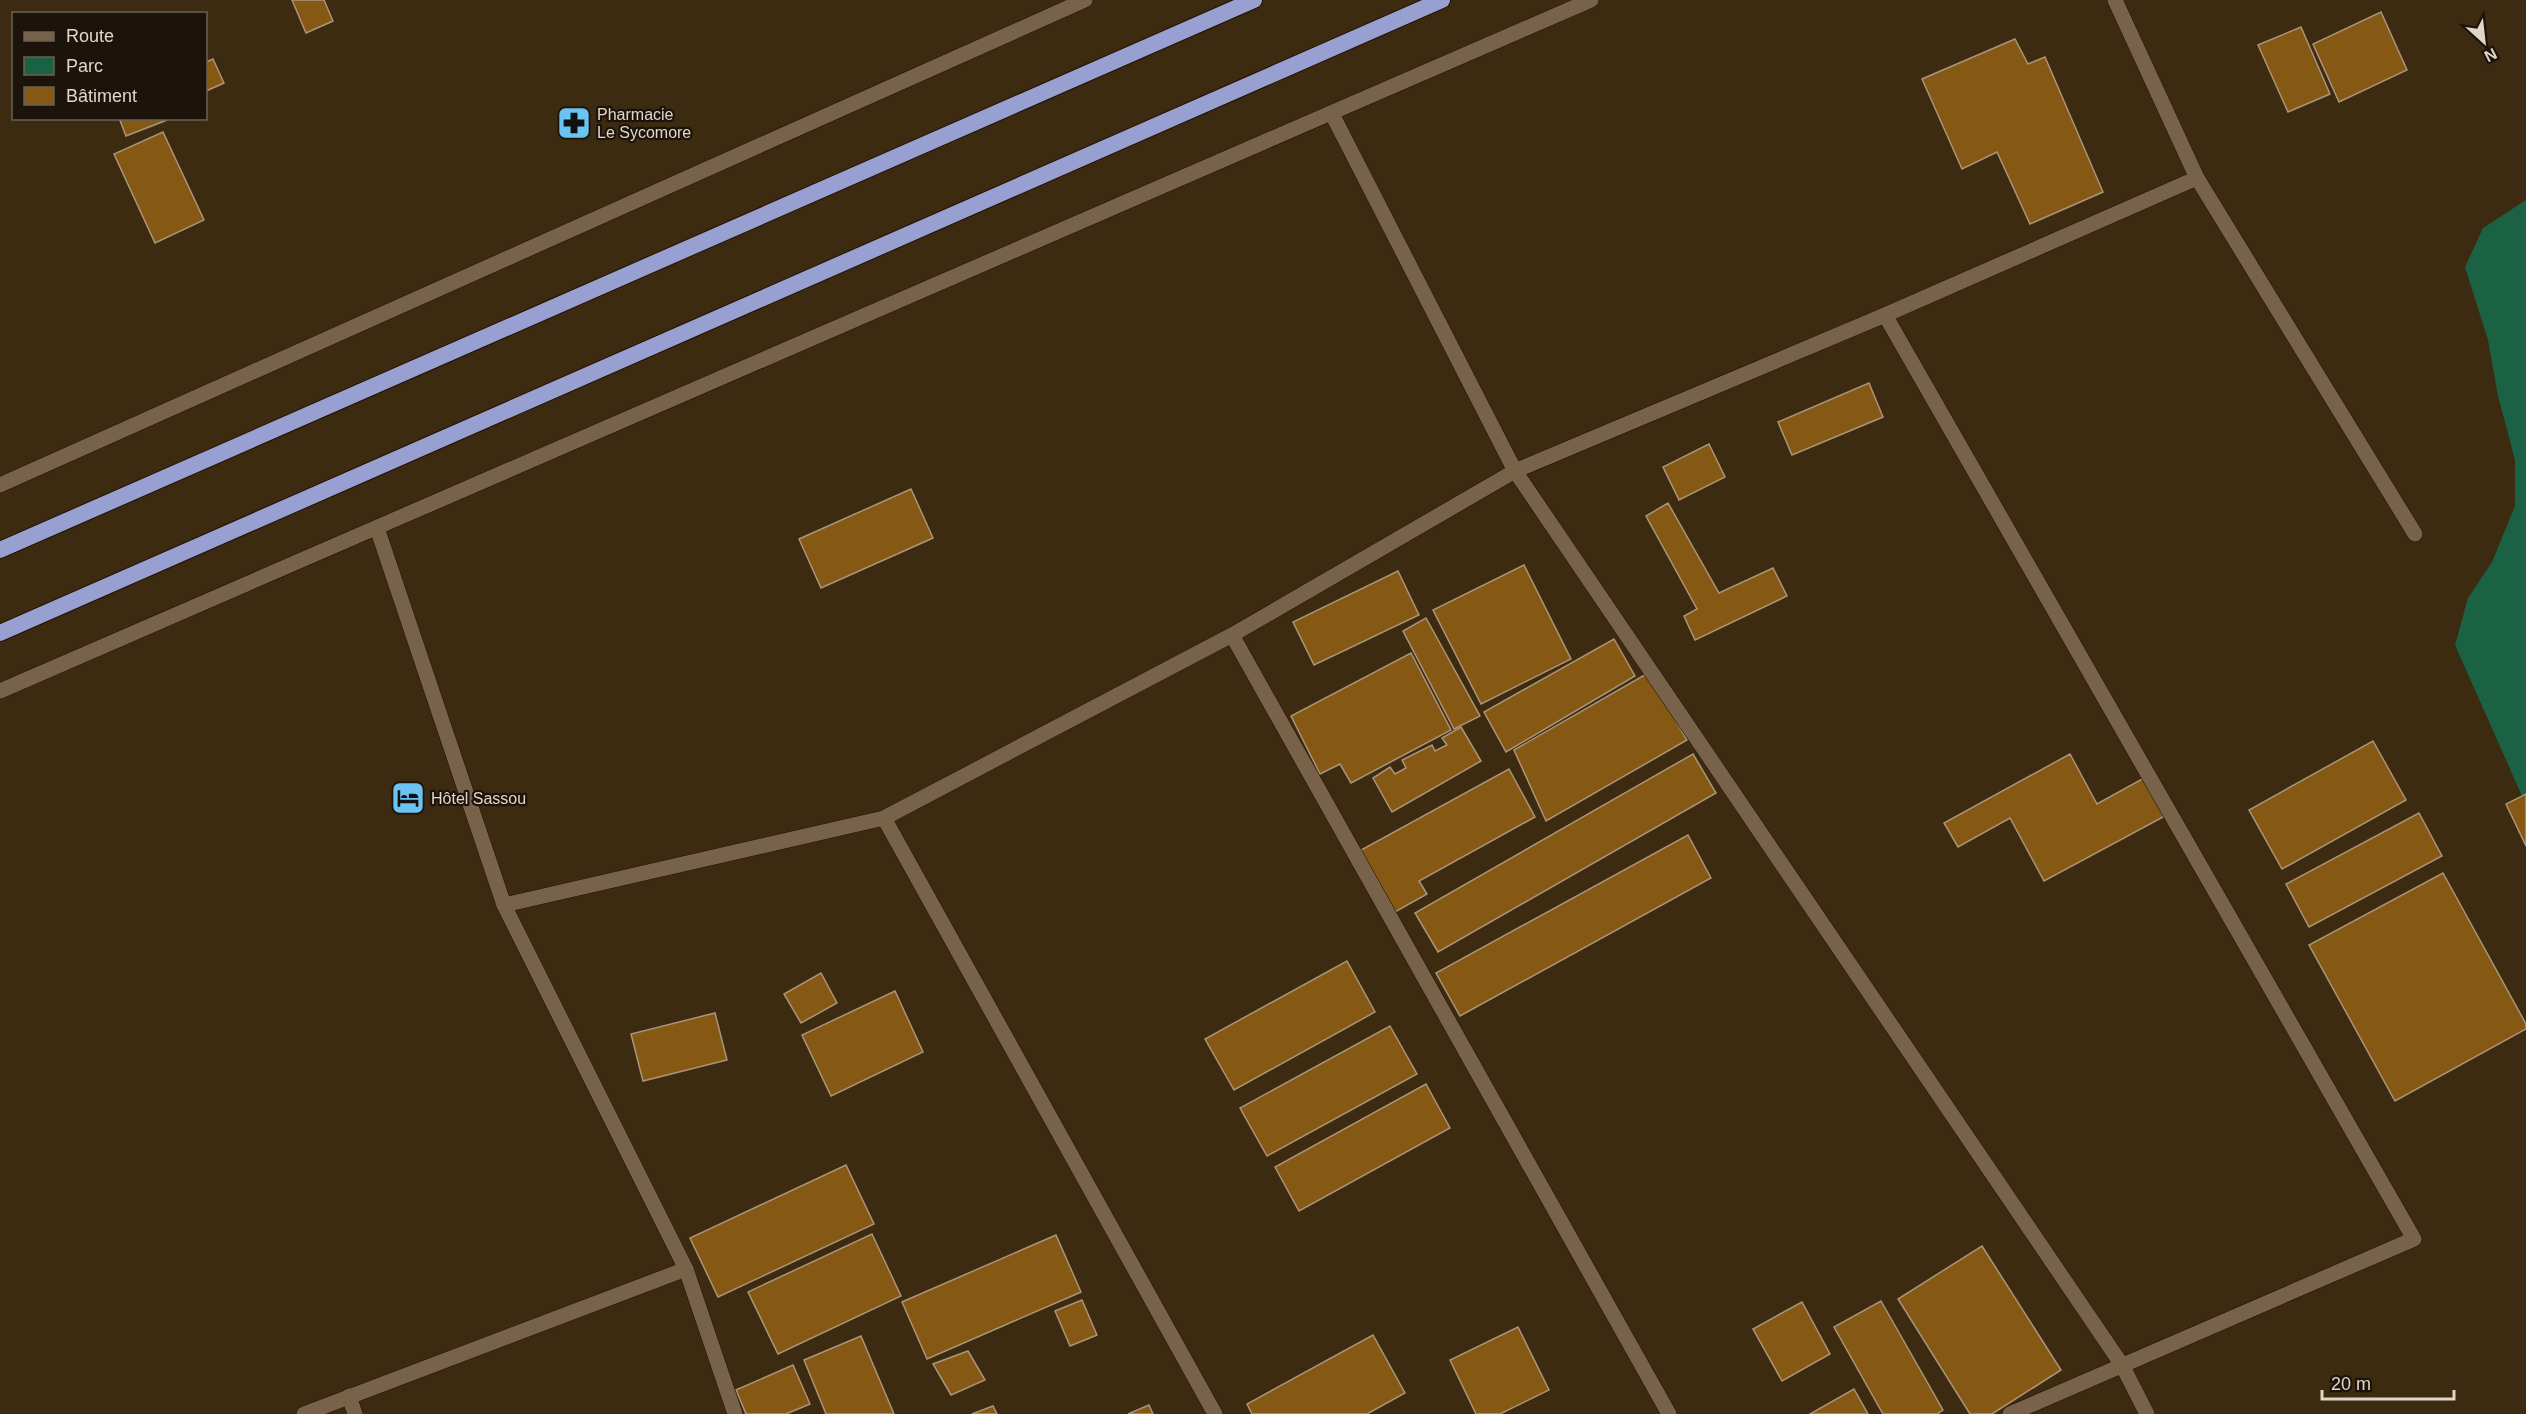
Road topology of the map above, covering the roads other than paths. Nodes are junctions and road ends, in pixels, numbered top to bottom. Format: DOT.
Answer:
graph roads {
  1 [pos="1085,0"];
  2 [pos="1254,0"];
  3 [pos="1442,0"];
  4 [pos="1591,0"];
  5 [pos="2115,0"];
  6 [pos="1332,114"];
  7 [pos="2196,178"];
  8 [pos="1885,315"];
  9 [pos="1515,471"];
  10 [pos="0,485"];
  11 [pos="377,528"];
  12 [pos="2415,534"];
  13 [pos="0,550"];
  14 [pos="0,633"];
  15 [pos="1232,635"];
  16 [pos="0,690"];
  17 [pos="884,818"];
  18 [pos="504,905"];
  19 [pos="686,1269"];
  20 [pos="2122,1365"];
  21 [pos="349,1396"];
  22 [pos="304,1414"];
  23 [pos="355,1414"];
  24 [pos="735,1414"];
  25 [pos="1215,1414"];
  26 [pos="1669,1414"];
  27 [pos="2010,1414"];
  28 [pos="2147,1414"];
  1 -- 10 [label="street"];
  2 -- 13 [label="highway"];
  3 -- 14 [label="highway"];
  4 -- 6 [label="street"];
  5 -- 7 [label="street"];
  6 -- 9 [label="street"];
  6 -- 11 [label="street"];
  7 -- 8 [label="street"];
  7 -- 12 [label="street"];
  8 -- 9 [label="street"];
  8 -- 20 [label="street"];
  9 -- 15 [label="street"];
  9 -- 20 [label="street"];
  11 -- 16 [label="street"];
  11 -- 18 [label="street"];
  15 -- 17 [label="street"];
  15 -- 26 [label="street"];
  17 -- 18 [label="street"];
  17 -- 25 [label="street"];
  18 -- 19 [label="street"];
  19 -- 21 [label="street"];
  19 -- 24 [label="street"];
  20 -- 27 [label="street"];
  20 -- 28 [label="street"];
  21 -- 22 [label="street"];
  21 -- 23 [label="street"];
}
